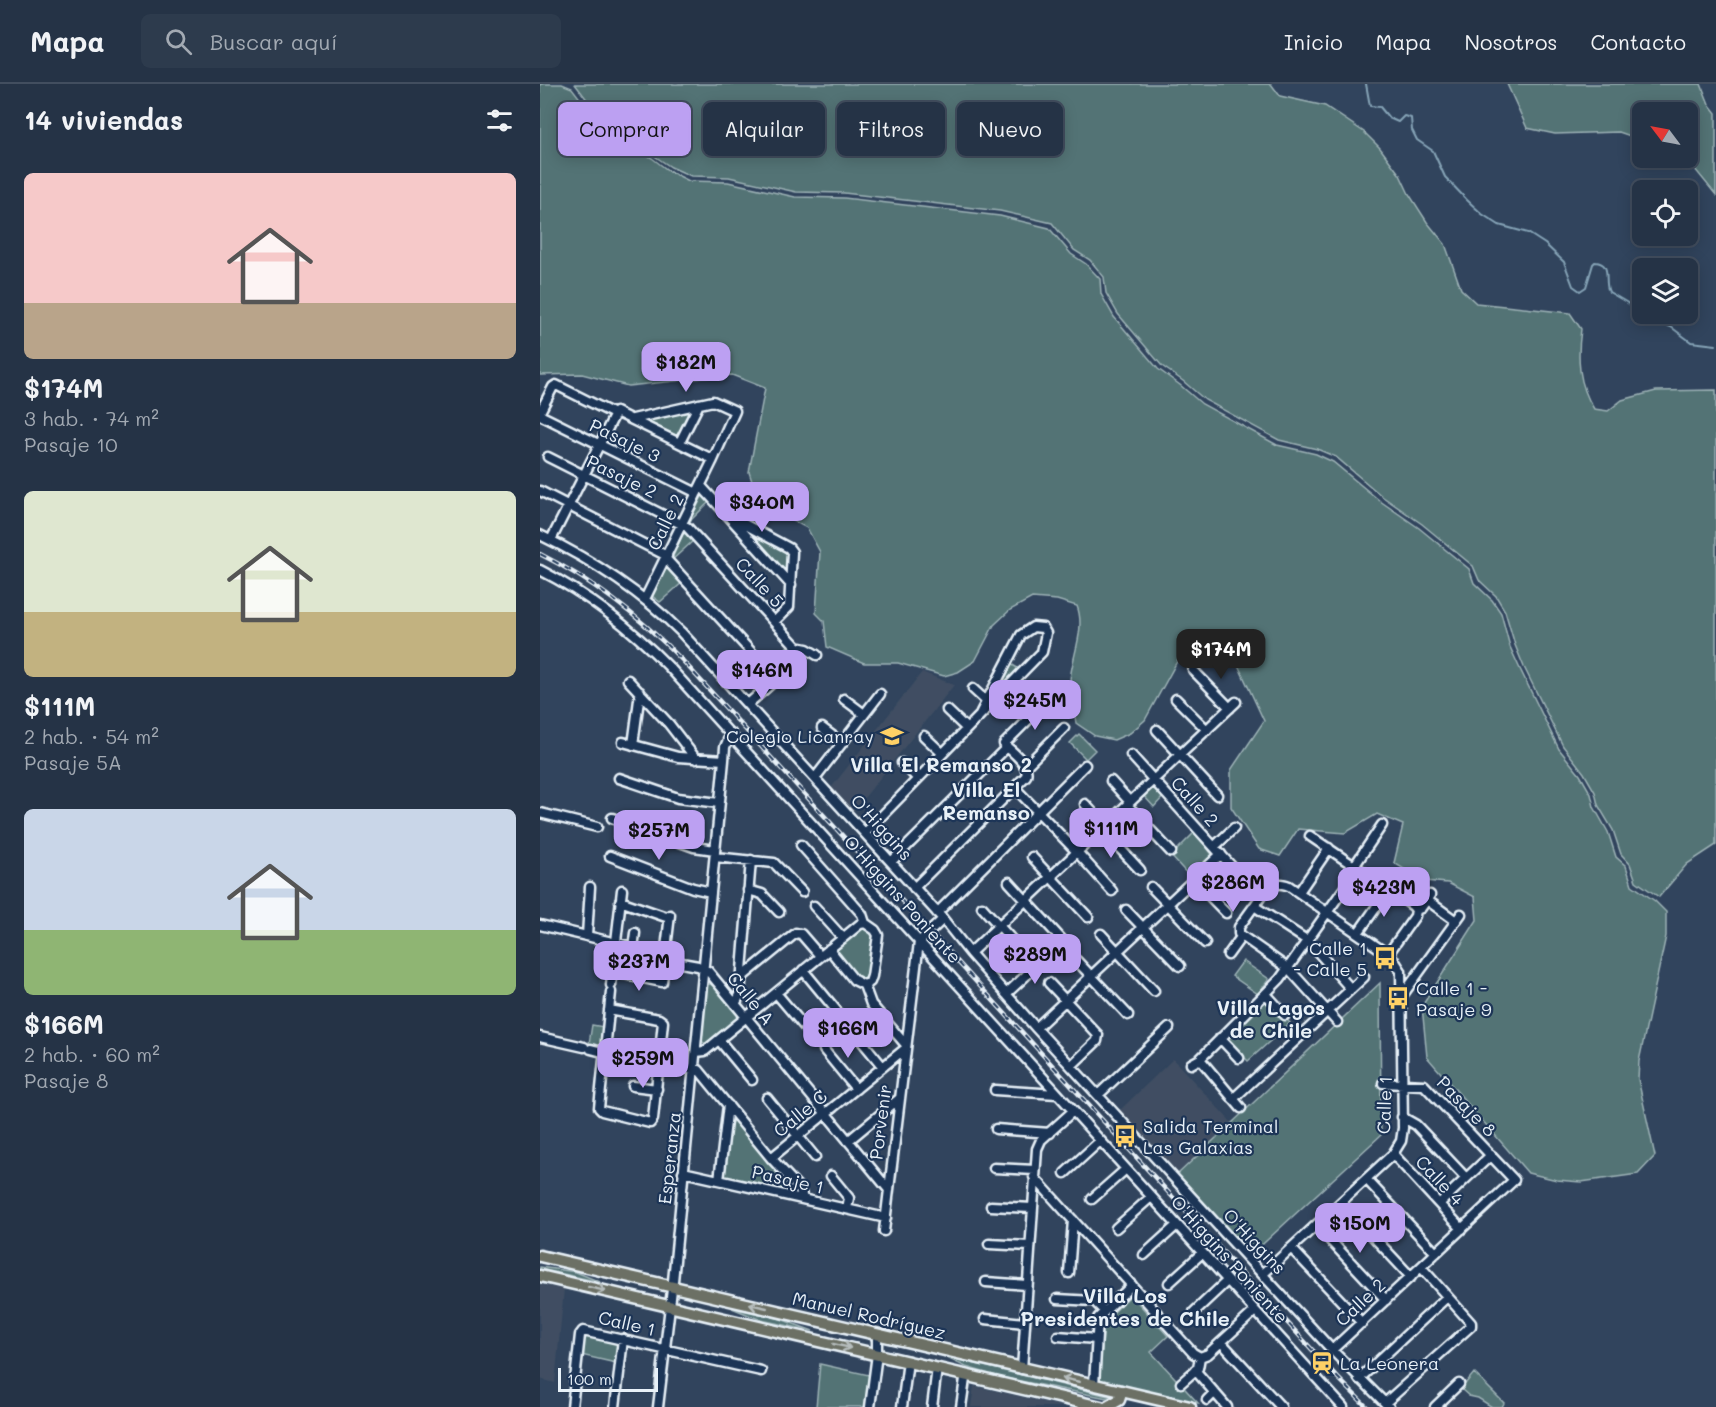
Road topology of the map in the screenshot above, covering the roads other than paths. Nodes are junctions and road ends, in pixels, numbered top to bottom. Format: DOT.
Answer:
graph roads {
  1 [pos="699,404"];
  2 [pos="540,413"];
  3 [pos="615,413"];
  4 [pos="633,419"];
  5 [pos="680,442"];
  6 [pos="598,445"];
  7 [pos="548,457"];
  8 [pos="712,459"];
  9 [pos="583,475"];
  10 [pos="699,489"];
  11 [pos="540,492"];
  12 [pos="568,506"];
  13 [pos="729,516"];
  14 [pos="682,524"];
  15 [pos="540,535"];
  16 [pos="550,540"];
  17 [pos="666,557"];
  18 [pos="540,570"];
  19 [pos="791,585"];
  20 [pos="645,599"];
  21 [pos="774,622"];
  22 [pos="797,647"];
  23 [pos="817,655"];
  24 [pos="1193,670"];
  25 [pos="776,679"];
  26 [pos="628,680"];
  27 [pos="974,689"];
  28 [pos="639,692"];
  29 [pos="880,694"];
  30 [pos="844,699"];
  31 [pos="1176,699"];
  32 [pos="986,700"];
  33 [pos="1047,701"];
  34 [pos="748,704"];
  35 [pos="947,710"];
  36 [pos="981,712"];
  37 [pos="864,714"];
  38 [pos="822,728"];
  39 [pos="966,728"];
  40 [pos="1065,728"];
  41 [pos="1157,730"];
  42 [pos="1207,730"];
  43 [pos="731,733"];
  44 [pos="924,736"];
  45 [pos="623,742"];
  46 [pos="842,743"];
  47 [pos="633,745"];
  48 [pos="1005,745"];
  49 [pos="942,753"];
  50 [pos="1131,755"];
  51 [pos="1180,755"];
  52 [pos="696,759"];
  53 [pos="724,760"];
  54 [pos="902,763"];
  55 [pos="1085,765"];
  56 [pos="1026,766"];
  57 [pos="619,778"];
  58 [pos="815,778"];
  59 [pos="917,778"];
  60 [pos="1154,780"];
  61 [pos="1111,781"];
  62 [pos="1015,788"];
  63 [pos="1217,795"];
  64 [pos="719,803"];
  65 [pos="1085,804"];
  66 [pos="1129,804"];
  67 [pos="1038,812"];
  68 [pos="540,813"];
  69 [pos="612,818"];
  70 [pos="1382,825"];
  71 [pos="597,827"];
  72 [pos="1103,828"];
  73 [pos="1234,828"];
  74 [pos="864,833"];
  75 [pos="1311,836"];
  76 [pos="801,845"];
  77 [pos="1214,847"];
  78 [pos="1329,848"];
  79 [pos="1077,852"];
  80 [pos="1171,852"];
  81 [pos="715,854"];
  82 [pos="1221,854"];
  83 [pos="610,856"];
  84 [pos="1032,857"];
  85 [pos="751,860"];
  86 [pos="891,862"];
  87 [pos="1358,868"];
  88 [pos="1140,870"];
  89 [pos="1051,877"];
  90 [pos="1194,879"];
  91 [pos="1009,882"];
  92 [pos="1270,884"];
  93 [pos="591,887"];
  94 [pos="1151,887"];
  95 [pos="914,888"];
  96 [pos="1389,889"];
  97 [pos="621,890"];
  98 [pos="748,891"];
  99 [pos="1112,891"];
  100 [pos="711,892"];
  101 [pos="802,892"];
  102 [pos="1299,892"];
  103 [pos="620,901"];
  104 [pos="1026,901"];
  105 [pos="1168,904"];
  106 [pos="814,906"];
  107 [pos="1254,906"];
  108 [pos="982,907"];
  109 [pos="1126,910"];
  110 [pos="1416,910"];
  111 [pos="779,912"];
  112 [pos="1328,912"];
  113 [pos="1226,913"];
  114 [pos="940,916"];
  115 [pos="1088,917"];
  116 [pos="865,923"];
  117 [pos="540,925"];
  118 [pos="1000,925"];
  119 [pos="1143,928"];
  120 [pos="635,933"];
  121 [pos="1358,933"];
  122 [pos="1101,934"];
  123 [pos="587,936"];
  124 [pos="1241,937"];
  125 [pos="843,938"];
  126 [pos="1063,941"];
  127 [pos="1308,941"];
  128 [pos="919,942"];
  129 [pos="616,943"];
  130 [pos="1205,943"];
  131 [pos="829,950"];
  132 [pos="1117,952"];
  133 [pos="969,953"];
  134 [pos="1388,954"];
  135 [pos="820,956"];
  136 [pos="1228,956"];
  137 [pos="665,960"];
  138 [pos="1076,960"];
  139 [pos="1179,966"];
  140 [pos="705,969"];
  141 [pos="1289,969"];
  142 [pos="803,970"];
  143 [pos="613,972"];
  144 [pos="1092,976"];
  145 [pos="1364,977"];
  146 [pos="741,978"];
  147 [pos="1049,983"];
  148 [pos="864,985"];
  149 [pos="1351,989"];
  150 [pos="1154,991"];
  151 [pos="776,993"];
  152 [pos="1006,994"];
  153 [pos="1266,994"];
  154 [pos="1401,997"];
  155 [pos="1066,1001"];
  156 [pos="735,1004"];
  157 [pos="609,1010"];
  158 [pos="836,1010"];
  159 [pos="1328,1011"];
  160 [pos="1128,1015"];
  161 [pos="1286,1015"];
  162 [pos="746,1018"];
  163 [pos="1337,1022"];
  164 [pos="850,1028"];
  165 [pos="1036,1028"];
  166 [pos="1169,1028"];
  167 [pos="809,1032"];
  168 [pos="540,1037"];
  169 [pos="1220,1038"];
  170 [pos="719,1040"];
  171 [pos="906,1046"];
  172 [pos="824,1050"];
  173 [pos="696,1052"];
  174 [pos="604,1053"];
  175 [pos="1239,1058"];
  176 [pos="1200,1059"];
  177 [pos="659,1064"];
  178 [pos="1191,1064"];
  179 [pos="1071,1066"];
  180 [pos="883,1067"];
  181 [pos="694,1069"];
  182 [pos="752,1080"];
  183 [pos="1383,1083"];
  184 [pos="1402,1083"];
  185 [pos="633,1086"];
  186 [pos="657,1089"];
  187 [pos="856,1089"];
  188 [pos="995,1090"];
  189 [pos="1058,1094"];
  190 [pos="1098,1095"];
  191 [pos="767,1098"];
  192 [pos="900,1098"];
  193 [pos="1233,1099"];
  194 [pos="728,1105"];
  195 [pos="1241,1108"];
  196 [pos="1073,1112"];
  197 [pos="825,1114"];
  198 [pos="1402,1117"];
  199 [pos="996,1129"];
  200 [pos="1050,1132"];
  201 [pos="798,1136"];
  202 [pos="848,1141"];
  203 [pos="1100,1141"];
  204 [pos="1393,1154"];
  205 [pos="1491,1155"];
  206 [pos="815,1157"];
  207 [pos="771,1158"];
  208 [pos="994,1168"];
  209 [pos="1126,1169"];
  210 [pos="683,1172"];
  211 [pos="1034,1173"];
  212 [pos="1065,1173"];
  213 [pos="831,1176"];
  214 [pos="1466,1178"];
  215 [pos="1366,1179"];
  216 [pos="719,1180"];
  217 [pos="1514,1180"];
  218 [pos="889,1190"];
  219 [pos="1151,1197"];
  220 [pos="1092,1198"];
  221 [pos="803,1199"];
  222 [pos="1341,1202"];
  223 [pos="1439,1204"];
  224 [pos="991,1206"];
  225 [pos="1032,1208"];
  226 [pos="847,1209"];
  227 [pos="886,1218"];
  228 [pos="1073,1220"];
  229 [pos="1177,1225"];
  230 [pos="1316,1225"];
  231 [pos="1116,1228"];
  232 [pos="1462,1229"];
  233 [pos="884,1231"];
  234 [pos="989,1244"];
  235 [pos="1030,1246"];
  236 [pos="1291,1248"];
  237 [pos="1202,1253"];
  238 [pos="1436,1253"];
  239 [pos="540,1256"];
  240 [pos="1144,1256"];
  241 [pos="1421,1267"];
  242 [pos="1069,1273"];
  243 [pos="1263,1274"];
  244 [pos="540,1276"];
  245 [pos="1411,1276"];
  246 [pos="1227,1281"];
  247 [pos="986,1282"];
  248 [pos="1169,1283"];
  249 [pos="1028,1285"];
  250 [pos="1132,1285"];
  251 [pos="672,1287"];
  252 [pos="1447,1297"];
  253 [pos="1057,1299"];
  254 [pos="1386,1300"];
  255 [pos="669,1306"];
  256 [pos="1104,1311"];
  257 [pos="1255,1311"];
  258 [pos="1194,1312"];
  259 [pos="985,1319"];
  260 [pos="1025,1323"];
  261 [pos="1362,1323"];
  262 [pos="877,1334"];
  263 [pos="1058,1336"];
  264 [pos="623,1339"];
  265 [pos="1096,1339"];
  266 [pos="1221,1342"];
  267 [pos="664,1349"];
  268 [pos="1332,1350"];
  269 [pos="877,1354"];
  270 [pos="1200,1357"];
  271 [pos="908,1361"];
  272 [pos="937,1368"];
  273 [pos="1022,1369"];
  274 [pos="1195,1370"];
  275 [pos="761,1371"];
  276 [pos="963,1374"];
  277 [pos="1359,1378"];
  278 [pos="1181,1383"];
  279 [pos="1459,1384"];
  280 [pos="1094,1385"];
  281 [pos="1122,1392"];
  282 [pos="1214,1393"];
  283 [pos="1207,1400"];
  284 [pos="1082,1405"];
  285 [pos="1387,1405"];
  286 [pos="1339,1406"];
  287 [pos="572,1407"];
  288 [pos="615,1407"];
  289 [pos="658,1407"];
  290 [pos="870,1407"];
  291 [pos="902,1407"];
  292 [pos="932,1407"];
  293 [pos="962,1407"];
  294 [pos="1101,1407"];
  295 [pos="1107,1407"];
  296 [pos="1190,1407"];
  297 [pos="1227,1407"];
  298 [pos="1281,1407"];
  299 [pos="1435,1407"];
  1 -- 4 [label="street"];
  1 -- 5 [label="street"];
  1 -- 8 [label="street, Calle 2"];
  2 -- 3 [label="street"];
  2 -- 6 [label="street, Pasaje 3"];
  3 -- 4 [label="street"];
  3 -- 6 [label="street"];
  4 -- 5 [label="street"];
  5 -- 8 [label="street"];
  6 -- 9 [label="street"];
  6 -- 10 [label="street, Pasaje 3"];
  7 -- 9 [label="street, Pasaje 2"];
  8 -- 10 [label="street, Calle 2"];
  9 -- 12 [label="street"];
  9 -- 14 [label="street, Pasaje 2"];
  10 -- 13 [label="street"];
  10 -- 14 [label="street, Calle 2"];
  11 -- 12 [label="street"];
  12 -- 16 [label="street"];
  12 -- 17 [label="street"];
  13 -- 19 [label="street"];
  13 -- 19 [label="street"];
  14 -- 17 [label="street, Calle 2"];
  14 -- 21 [label="street, Calle 5"];
  15 -- 16 [label="street, O'Higgins"];
  16 -- 20 [label="street, O'Higgins"];
  17 -- 20 [label="street, Calle 2"];
  17 -- 25 [label="street"];
  18 -- 43 [label="street, O'Higgins Poniente"];
  19 -- 21 [label="street"];
  20 -- 34 [label="street, O'Higgins"];
  21 -- 22 [label="street, Calle 5"];
  22 -- 23 [label="street, Calle 5"];
  22 -- 25 [label="street"];
  24 -- 42 [label="street"];
  25 -- 34 [label="street"];
  26 -- 28 [label="street"];
  27 -- 32 [label="street"];
  28 -- 47 [label="street"];
  28 -- 52 [label="street"];
  29 -- 37 [label="street"];
  30 -- 37 [label="street"];
  31 -- 42 [label="street"];
  32 -- 36 [label="street"];
  32 -- 36 [label="street"];
  33 -- 48 [label="street"];
  34 -- 58 [label="street, O'Higgins"];
  35 -- 39 [label="street"];
  36 -- 39 [label="street"];
  37 -- 46 [label="street"];
  38 -- 46 [label="street"];
  39 -- 49 [label="street"];
  40 -- 56 [label="street"];
  41 -- 51 [label="street"];
  42 -- 51 [label="street"];
  43 -- 53 [label="street, Esperanza"];
  43 -- 128 [label="street, O'Higgins Poniente"];
  44 -- 49 [label="street"];
  45 -- 47 [label="street"];
  46 -- 58 [label="street"];
  47 -- 52 [label="street"];
  48 -- 56 [label="street"];
  48 -- 86 [label="street"];
  49 -- 59 [label="street"];
  50 -- 60 [label="street, Calle 2"];
  51 -- 60 [label="street"];
  51 -- 63 [label="street"];
  52 -- 53 [label="street"];
  53 -- 64 [label="street, Esperanza"];
  54 -- 59 [label="street"];
  55 -- 67 [label="street"];
  56 -- 62 [label="street"];
  57 -- 64 [label="street"];
  58 -- 74 [label="street, O'Higgins"];
  59 -- 74 [label="street"];
  60 -- 66 [label="street"];
  60 -- 77 [label="street, Calle 2"];
  61 -- 66 [label="street"];
  62 -- 67 [label="street"];
  62 -- 95 [label="street"];
  64 -- 81 [label="street, Esperanza"];
  65 -- 72 [label="street"];
  66 -- 72 [label="street"];
  66 -- 80 [label="street"];
  67 -- 79 [label="street"];
  67 -- 114 [label="street"];
  68 -- 71 [label="street"];
  69 -- 81 [label="street"];
  70 -- 87 [label="street"];
  72 -- 79 [label="street"];
  72 -- 88 [label="street"];
  73 -- 77 [label="street"];
  74 -- 86 [label="street, O'Higgins"];
  75 -- 78 [label="street"];
  76 -- 116 [label="street"];
  77 -- 82 [label="street, Calle 2"];
  78 -- 87 [label="street"];
  78 -- 102 [label="street"];
  79 -- 89 [label="street"];
  79 -- 99 [label="street"];
  81 -- 85 [label="street"];
  81 -- 100 [label="street, Esperanza"];
  82 -- 90 [label="street"];
  82 -- 92 [label="street, Calle 2"];
  83 -- 100 [label="street"];
  84 -- 89 [label="street"];
  85 -- 98 [label="street"];
  85 -- 101 [label="street"];
  86 -- 95 [label="street, O'Higgins"];
  87 -- 96 [label="street"];
  87 -- 112 [label="street"];
  89 -- 104 [label="street"];
  89 -- 115 [label="street"];
  90 -- 105 [label="street"];
  90 -- 113 [label="street"];
  91 -- 104 [label="street"];
  92 -- 102 [label="street, Calle 2"];
  92 -- 107 [label="street"];
  93 -- 123 [label="street"];
  94 -- 105 [label="street"];
  95 -- 114 [label="street, O'Higgins"];
  96 -- 110 [label="street"];
  96 -- 121 [label="street"];
  97 -- 103 [label="street"];
  98 -- 111 [label="street"];
  98 -- 146 [label="street"];
  100 -- 140 [label="street, Esperanza"];
  102 -- 112 [label="street, Calle 2"];
  103 -- 129 [label="street"];
  103 -- 137 [label="street"];
  104 -- 118 [label="street"];
  104 -- 126 [label="street"];
  105 -- 119 [label="street"];
  105 -- 130 [label="street"];
  106 -- 125 [label="street"];
  107 -- 124 [label="street"];
  107 -- 127 [label="street"];
  108 -- 118 [label="street"];
  109 -- 119 [label="street"];
  110 -- 134 [label="street"];
  110 -- 154 [label="street"];
  112 -- 121 [label="street, Calle 2"];
  112 -- 127 [label="street"];
  114 -- 128 [label="street"];
  114 -- 133 [label="street, O'Higgins"];
  116 -- 125 [label="street"];
  116 -- 148 [label="street"];
  117 -- 123 [label="street"];
  118 -- 133 [label="street"];
  118 -- 152 [label="street"];
  119 -- 132 [label="street"];
  119 -- 139 [label="street"];
  120 -- 129 [label="street"];
  121 -- 134 [label="street, Calle 2"];
  122 -- 132 [label="street"];
  123 -- 129 [label="street"];
  124 -- 136 [label="street"];
  124 -- 141 [label="street"];
  125 -- 131 [label="street"];
  127 -- 141 [label="street"];
  127 -- 149 [label="street"];
  128 -- 171 [label="street, Porvenir"];
  128 -- 189 [label="street, O'Higgins Poniente"];
  129 -- 143 [label="street"];
  131 -- 135 [label="street"];
  131 -- 148 [label="street"];
  132 -- 144 [label="street"];
  132 -- 150 [label="street"];
  133 -- 152 [label="street, O'Higgins"];
  134 -- 154 [label="street, Calle 1"];
  135 -- 142 [label="street"];
  135 -- 146 [label="street"];
  137 -- 140 [label="street, Calle A"];
  137 -- 143 [label="street"];
  138 -- 144 [label="street"];
  140 -- 156 [label="street, Calle A"];
  140 -- 173 [label="street, Esperanza"];
  141 -- 153 [label="street"];
  141 -- 159 [label="street"];
  142 -- 151 [label="street"];
  142 -- 158 [label="street"];
  143 -- 157 [label="street"];
  144 -- 155 [label="street"];
  144 -- 160 [label="street"];
  145 -- 149 [label="street"];
  146 -- 156 [label="street"];
  147 -- 155 [label="street"];
  148 -- 171 [label="street"];
  149 -- 159 [label="street"];
  151 -- 162 [label="street"];
  151 -- 167 [label="street"];
  152 -- 165 [label="street, O'Higgins"];
  153 -- 161 [label="street"];
  153 -- 169 [label="street"];
  154 -- 184 [label="street, Calle 1"];
  155 -- 165 [label="street"];
  155 -- 179 [label="street"];
  156 -- 162 [label="street, Calle A"];
  157 -- 174 [label="street"];
  157 -- 177 [label="street"];
  159 -- 163 [label="street"];
  159 -- 193 [label="street"];
  162 -- 170 [label="street"];
  162 -- 197 [label="street, Calle A"];
  164 -- 180 [label="street"];
  165 -- 179 [label="street, O'Higgins"];
  166 -- 190 [label="street"];
  168 -- 174 [label="street"];
  169 -- 175 [label="street"];
  169 -- 176 [label="street"];
  170 -- 173 [label="street"];
  170 -- 182 [label="street"];
  171 -- 180 [label="street, Calle C"];
  171 -- 192 [label="street, Porvenir"];
  172 -- 187 [label="street"];
  173 -- 181 [label="street, Esperanza"];
  174 -- 177 [label="street"];
  174 -- 186 [label="street"];
  176 -- 178 [label="street"];
  176 -- 193 [label="street"];
  177 -- 181 [label="street"];
  177 -- 186 [label="street"];
  179 -- 190 [label="street, O'Higgins"];
  180 -- 187 [label="street, Calle C"];
  181 -- 194 [label="street"];
  181 -- 210 [label="street, Esperanza"];
  183 -- 184 [label="street, Pasaje 8"];
  184 -- 198 [label="street, Calle 1"];
  184 -- 205 [label="street, Pasaje 8"];
  185 -- 186 [label="street"];
  187 -- 197 [label="street, Calle C"];
  188 -- 189 [label="street"];
  189 -- 196 [label="street, O'Higgins Poniente"];
  190 -- 243 [label="street, O'Higgins"];
  191 -- 201 [label="street"];
  192 -- 202 [label="street"];
  192 -- 218 [label="street, Porvenir"];
  193 -- 195 [label="street"];
  194 -- 207 [label="street"];
  194 -- 216 [label="street"];
  196 -- 200 [label="street"];
  196 -- 203 [label="street, O'Higgins Poniente"];
  197 -- 201 [label="street, Calle C"];
  197 -- 202 [label="street, Calle A"];
  198 -- 204 [label="street, Calle 1"];
  198 -- 214 [label="street"];
  199 -- 200 [label="street"];
  200 -- 211 [label="street"];
  201 -- 206 [label="street"];
  201 -- 207 [label="street, Calle C"];
  202 -- 218 [label="street, Calle A"];
  203 -- 209 [label="street, O'Higgins Poniente"];
  203 -- 212 [label="street"];
  204 -- 215 [label="street, Calle 1"];
  204 -- 223 [label="street, Calle 4"];
  205 -- 214 [label="street"];
  205 -- 217 [label="street, Pasaje 8"];
  207 -- 221 [label="street"];
  208 -- 211 [label="street"];
  209 -- 219 [label="street, O'Higgins Poniente"];
  209 -- 220 [label="street"];
  210 -- 216 [label="street, Pasaje 1"];
  210 -- 251 [label="street, Esperanza"];
  211 -- 225 [label="street"];
  211 -- 228 [label="street"];
  213 -- 226 [label="street"];
  214 -- 223 [label="street"];
  215 -- 222 [label="street, Calle 1"];
  215 -- 238 [label="street"];
  216 -- 221 [label="street, Pasaje 1"];
  217 -- 232 [label="street, Calle 2"];
  218 -- 227 [label="street, Porvenir"];
  219 -- 229 [label="street, O'Higgins Poniente"];
  219 -- 231 [label="street"];
  221 -- 226 [label="street, Pasaje 1"];
  222 -- 230 [label="street, Calle 1"];
  222 -- 245 [label="street"];
  223 -- 232 [label="street, Calle 4"];
  224 -- 225 [label="street"];
  225 -- 235 [label="street"];
  226 -- 227 [label="street, Pasaje 1"];
  227 -- 233 [label="street, Porvenir"];
  228 -- 242 [label="street"];
  228 -- 250 [label="street"];
  229 -- 237 [label="street, O'Higgins Poniente"];
  229 -- 240 [label="street"];
  230 -- 236 [label="street, Calle 1"];
  230 -- 254 [label="street"];
  232 -- 238 [label="street, Calle 2"];
  234 -- 235 [label="street"];
  235 -- 249 [label="street"];
  236 -- 243 [label="street, Calle 1"];
  236 -- 261 [label="street"];
  237 -- 246 [label="street, O'Higgins Poniente"];
  237 -- 248 [label="street"];
  238 -- 241 [label="street, Calle 2"];
  239 -- 251 [label="main road, Manuel Rodríguez"];
  241 -- 245 [label="street, Calle 2"];
  241 -- 252 [label="street"];
  243 -- 268 [label="street, O'Higgins"];
  244 -- 255 [label="main road, Manuel Rodríguez, one-way"];
  245 -- 254 [label="street, Calle 2"];
  246 -- 257 [label="street, O'Higgins Poniente"];
  246 -- 258 [label="street"];
  247 -- 249 [label="street"];
  249 -- 260 [label="street"];
  250 -- 256 [label="street"];
  250 -- 270 [label="street"];
  251 -- 255 [label="street, Esperanza"];
  262 -- 251 [label="main road, Manuel Rodríguez, one-way"];
  252 -- 277 [label="street"];
  252 -- 285 [label="street"];
  253 -- 256 [label="street"];
  254 -- 261 [label="street, Calle 2"];
  255 -- 267 [label="street, Esperanza"];
  255 -- 269 [label="main road, Manuel Rodríguez, one-way"];
  256 -- 265 [label="street"];
  257 -- 266 [label="street"];
  257 -- 286 [label="street, O'Higgins Poniente"];
  259 -- 260 [label="street"];
  260 -- 273 [label="street"];
  261 -- 268 [label="street, Calle 2"];
  262 -- 269 [label="street"];
  262 -- 273 [label="main road, Manuel Rodríguez"];
  263 -- 265 [label="street"];
  264 -- 267 [label="street, Calle 1"];
  264 -- 287 [label="street, Calle 1"];
  264 -- 288 [label="street"];
  265 -- 280 [label="street"];
  266 -- 270 [label="street"];
  266 -- 298 [label="street"];
  267 -- 275 [label="street, Calle 1"];
  267 -- 289 [label="street, Esperanza"];
  268 -- 277 [label="street, O'Higgins"];
  269 -- 271 [label="main road, Manuel Rodríguez"];
  269 -- 290 [label="street"];
  270 -- 274 [label="street"];
  271 -- 272 [label="main road, Manuel Rodríguez"];
  271 -- 291 [label="street"];
  272 -- 276 [label="main road, Manuel Rodríguez"];
  272 -- 292 [label="street"];
  280 -- 273 [label="main road, Manuel Rodríguez, one-way"];
  274 -- 278 [label="street"];
  274 -- 282 [label="street"];
  276 -- 284 [label="main road, Manuel Rodríguez"];
  276 -- 293 [label="street"];
  277 -- 285 [label="street, O'Higgins"];
  279 -- 299 [label="street"];
  280 -- 281 [label="main road, Manuel Rodríguez"];
  281 -- 295 [label="main road"];
  281 -- 296 [label="main road, Manuel Rodríguez"];
  282 -- 283 [label="street"];
  282 -- 297 [label="street"];
  284 -- 294 [label="main road, Manuel Rodríguez"];
}
